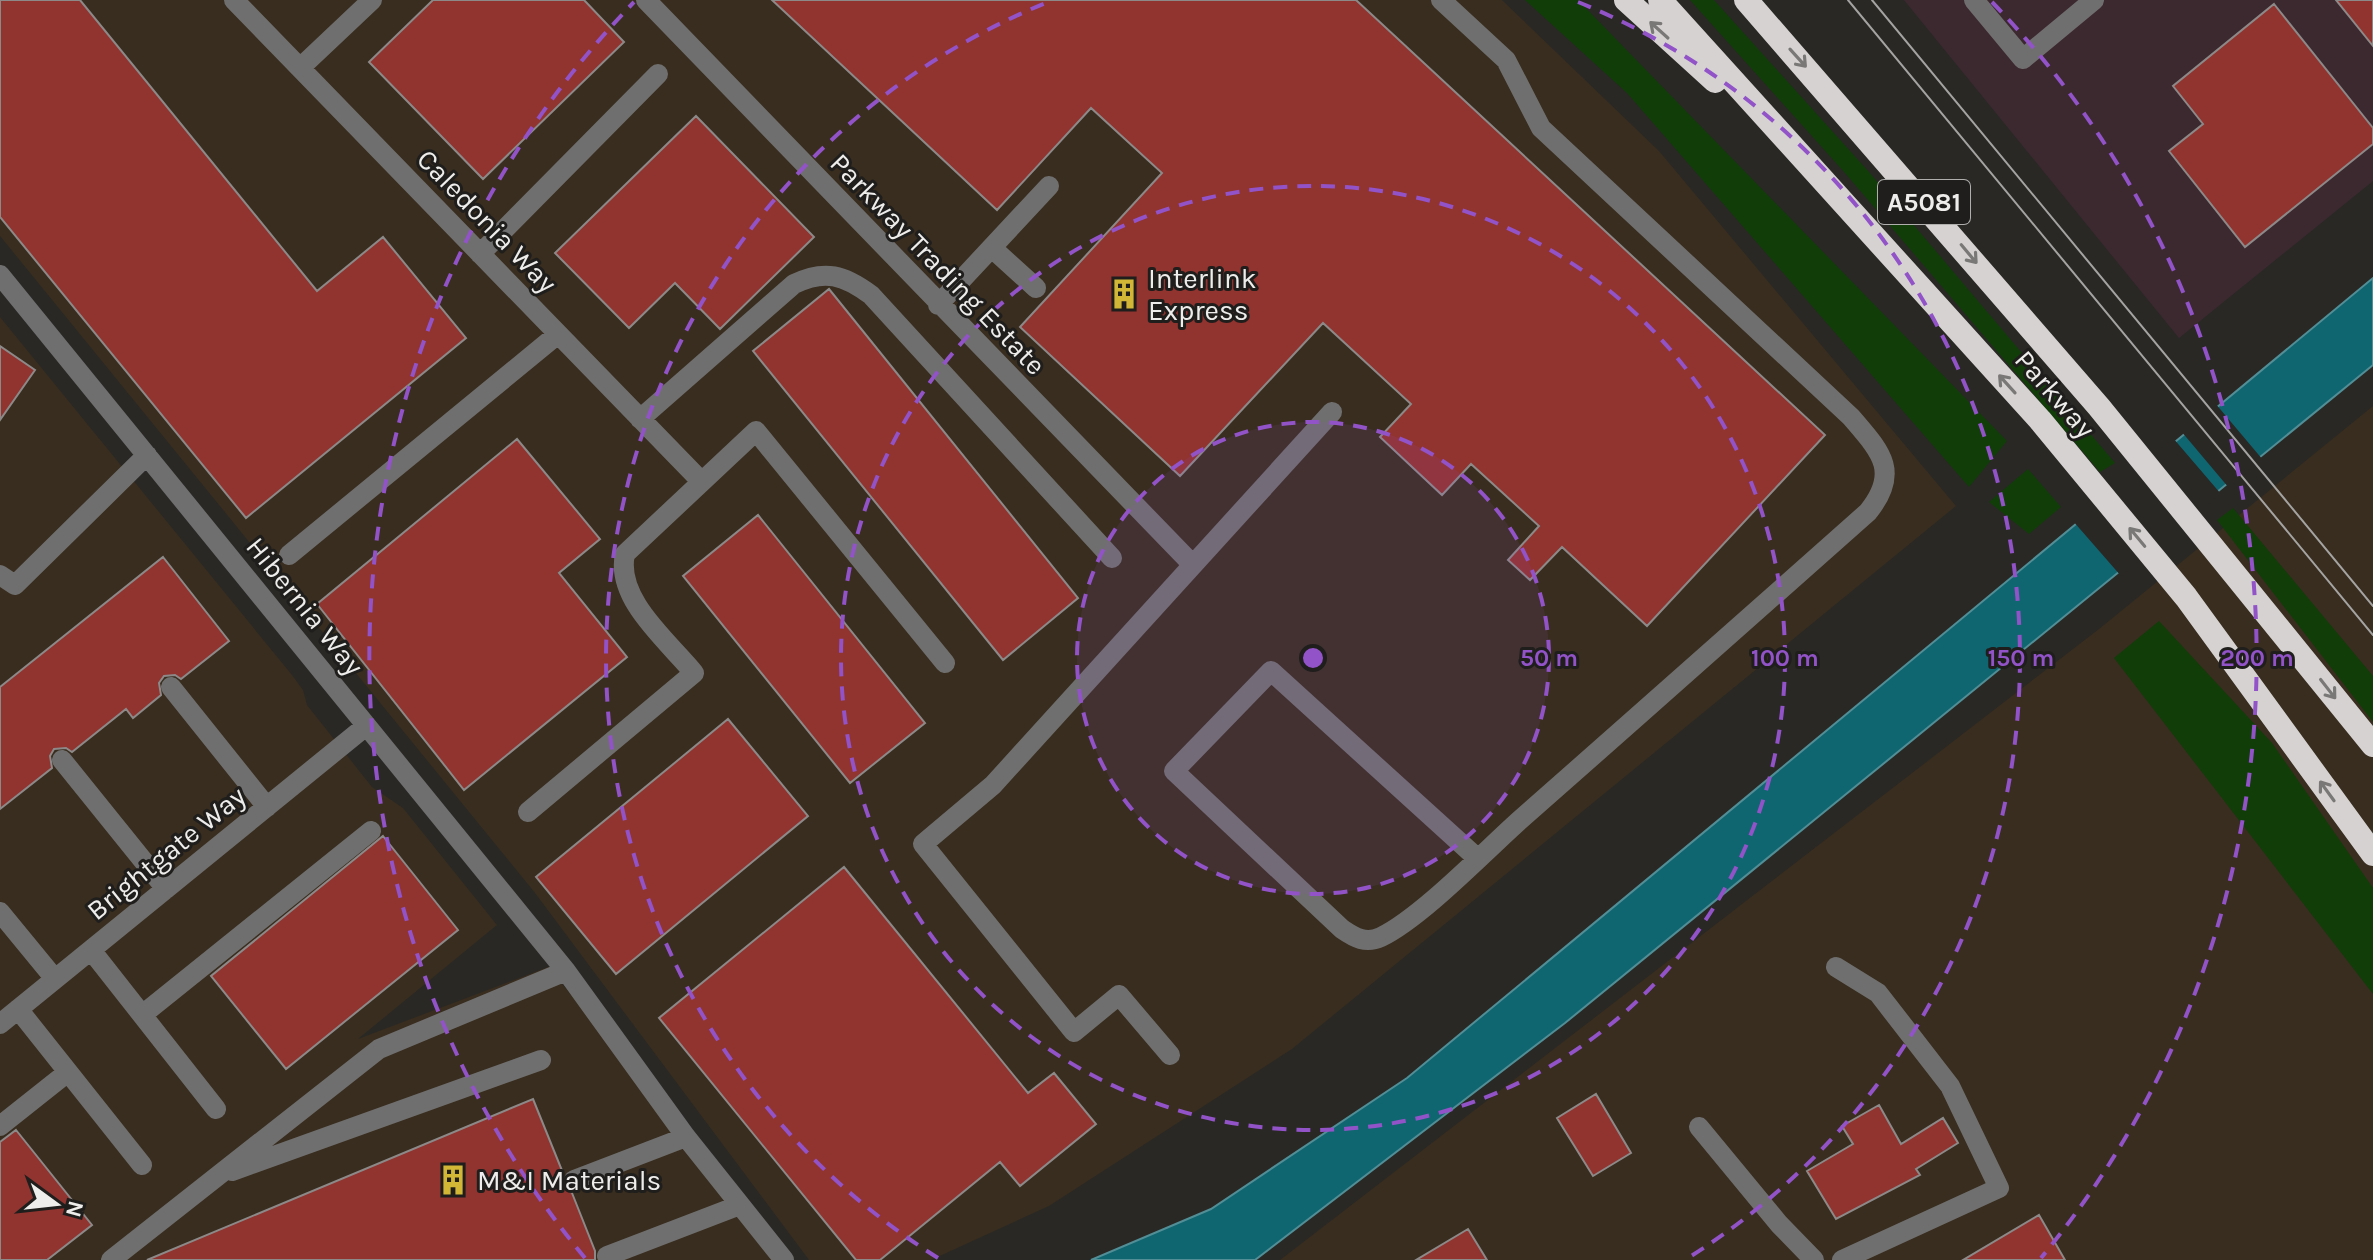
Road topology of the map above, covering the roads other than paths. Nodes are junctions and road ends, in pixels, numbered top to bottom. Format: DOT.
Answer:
graph roads {
  1 [pos="234,0"];
  2 [pos="372,0"];
  3 [pos="646,0"];
  4 [pos="1441,0"];
  5 [pos="1626,0"];
  6 [pos="1660,0"];
  7 [pos="1746,0"];
  8 [pos="1974,0"];
  9 [pos="2094,0"];
  10 [pos="300,68"];
  11 [pos="658,74"];
  12 [pos="1820,177"];
  13 [pos="1049,186"];
  14 [pos="992,248"];
  15 [pos="480,254"];
  16 [pos="0,275"];
  17 [pos="1036,288"];
  18 [pos="938,305"];
  19 [pos="558,334"];
  20 [pos="1332,412"];
  21 [pos="640,419"];
  22 [pos="147,455"];
  23 [pos="700,480"];
  24 [pos="289,555"];
  25 [pos="1112,558"];
  26 [pos="1193,565"];
  27 [pos="0,575"];
  28 [pos="945,663"];
  29 [pos="171,687"];
  30 [pos="366,726"];
  31 [pos="2373,745"];
  32 [pos="62,760"];
  33 [pos="267,807"];
  34 [pos="528,812"];
  35 [pos="371,831"];
  36 [pos="2373,854"];
  37 [pos="1477,858"];
  38 [pos="166,889"];
  39 [pos="0,912"];
  40 [pos="91,950"];
  41 [pos="1836,967"];
  42 [pos="566,971"];
  43 [pos="55,979"];
  44 [pos="18,1009"];
  45 [pos="142,1015"];
  46 [pos="0,1024"];
  47 [pos="1170,1055"];
  48 [pos="541,1060"];
  49 [pos="68,1072"];
  50 [pos="216,1109"];
  51 [pos="0,1126"];
  52 [pos="1699,1127"];
  53 [pos="686,1137"];
  54 [pos="142,1165"];
  55 [pos="217,1176"];
  56 [pos="574,1180"];
  57 [pos="740,1205"];
  58 [pos="607,1256"];
  59 [pos="777,1259"];
  60 [pos="111,1260"];
  61 [pos="1814,1260"];
  62 [pos="1842,1260"];
  1 -- 10 [label="street, Caledonia Way"];
  2 -- 10 [label="street"];
  3 -- 18 [label="street, Parkway Trading Estate"];
  4 -- 37 [label="street"];
  12 -- 5 [label="highway, A5081, one-way"];
  6 -- 12 [label="highway, Parkway / A5081"];
  7 -- 31 [label="highway, Parkway / A5081, one-way"];
  8 -- 9 [label="street"];
  10 -- 15 [label="street, Caledonia Way"];
  11 -- 15 [label="street"];
  36 -- 12 [label="highway, Parkway / A5081, one-way"];
  13 -- 14 [label="street"];
  14 -- 17 [label="street"];
  14 -- 18 [label="street"];
  15 -- 19 [label="street, Caledonia Way"];
  16 -- 22 [label="street, Hibernia Way"];
  18 -- 26 [label="street, Parkway Trading Estate"];
  19 -- 21 [label="street, Caledonia Way"];
  19 -- 24 [label="street"];
  20 -- 26 [label="street"];
  21 -- 23 [label="street, Caledonia Way"];
  21 -- 25 [label="street"];
  22 -- 27 [label="street"];
  22 -- 30 [label="street, Hibernia Way"];
  23 -- 28 [label="street"];
  23 -- 34 [label="street"];
  26 -- 47 [label="street"];
  29 -- 33 [label="street"];
  30 -- 33 [label="street, Brightgate Way"];
  30 -- 42 [label="street, Hibernia Way"];
  32 -- 38 [label="street"];
  33 -- 38 [label="street, Brightgate Way"];
  35 -- 45 [label="street"];
  37 -- 37 [label="street"];
  38 -- 40 [label="street, Brightgate Way"];
  39 -- 43 [label="street"];
  40 -- 43 [label="street, Brightgate Way"];
  40 -- 45 [label="street"];
  41 -- 62 [label="street"];
  42 -- 53 [label="street, Hibernia Way"];
  42 -- 55 [label="street"];
  43 -- 44 [label="street, Brightgate Way"];
  44 -- 46 [label="street, Brightgate Way"];
  44 -- 49 [label="street"];
  45 -- 50 [label="street"];
  48 -- 55 [label="street"];
  49 -- 51 [label="street"];
  49 -- 54 [label="street"];
  52 -- 61 [label="street"];
  53 -- 56 [label="street"];
  53 -- 57 [label="street, Hibernia Way"];
  55 -- 60 [label="street"];
  57 -- 58 [label="street"];
  57 -- 59 [label="street, Hibernia Way"];
}
